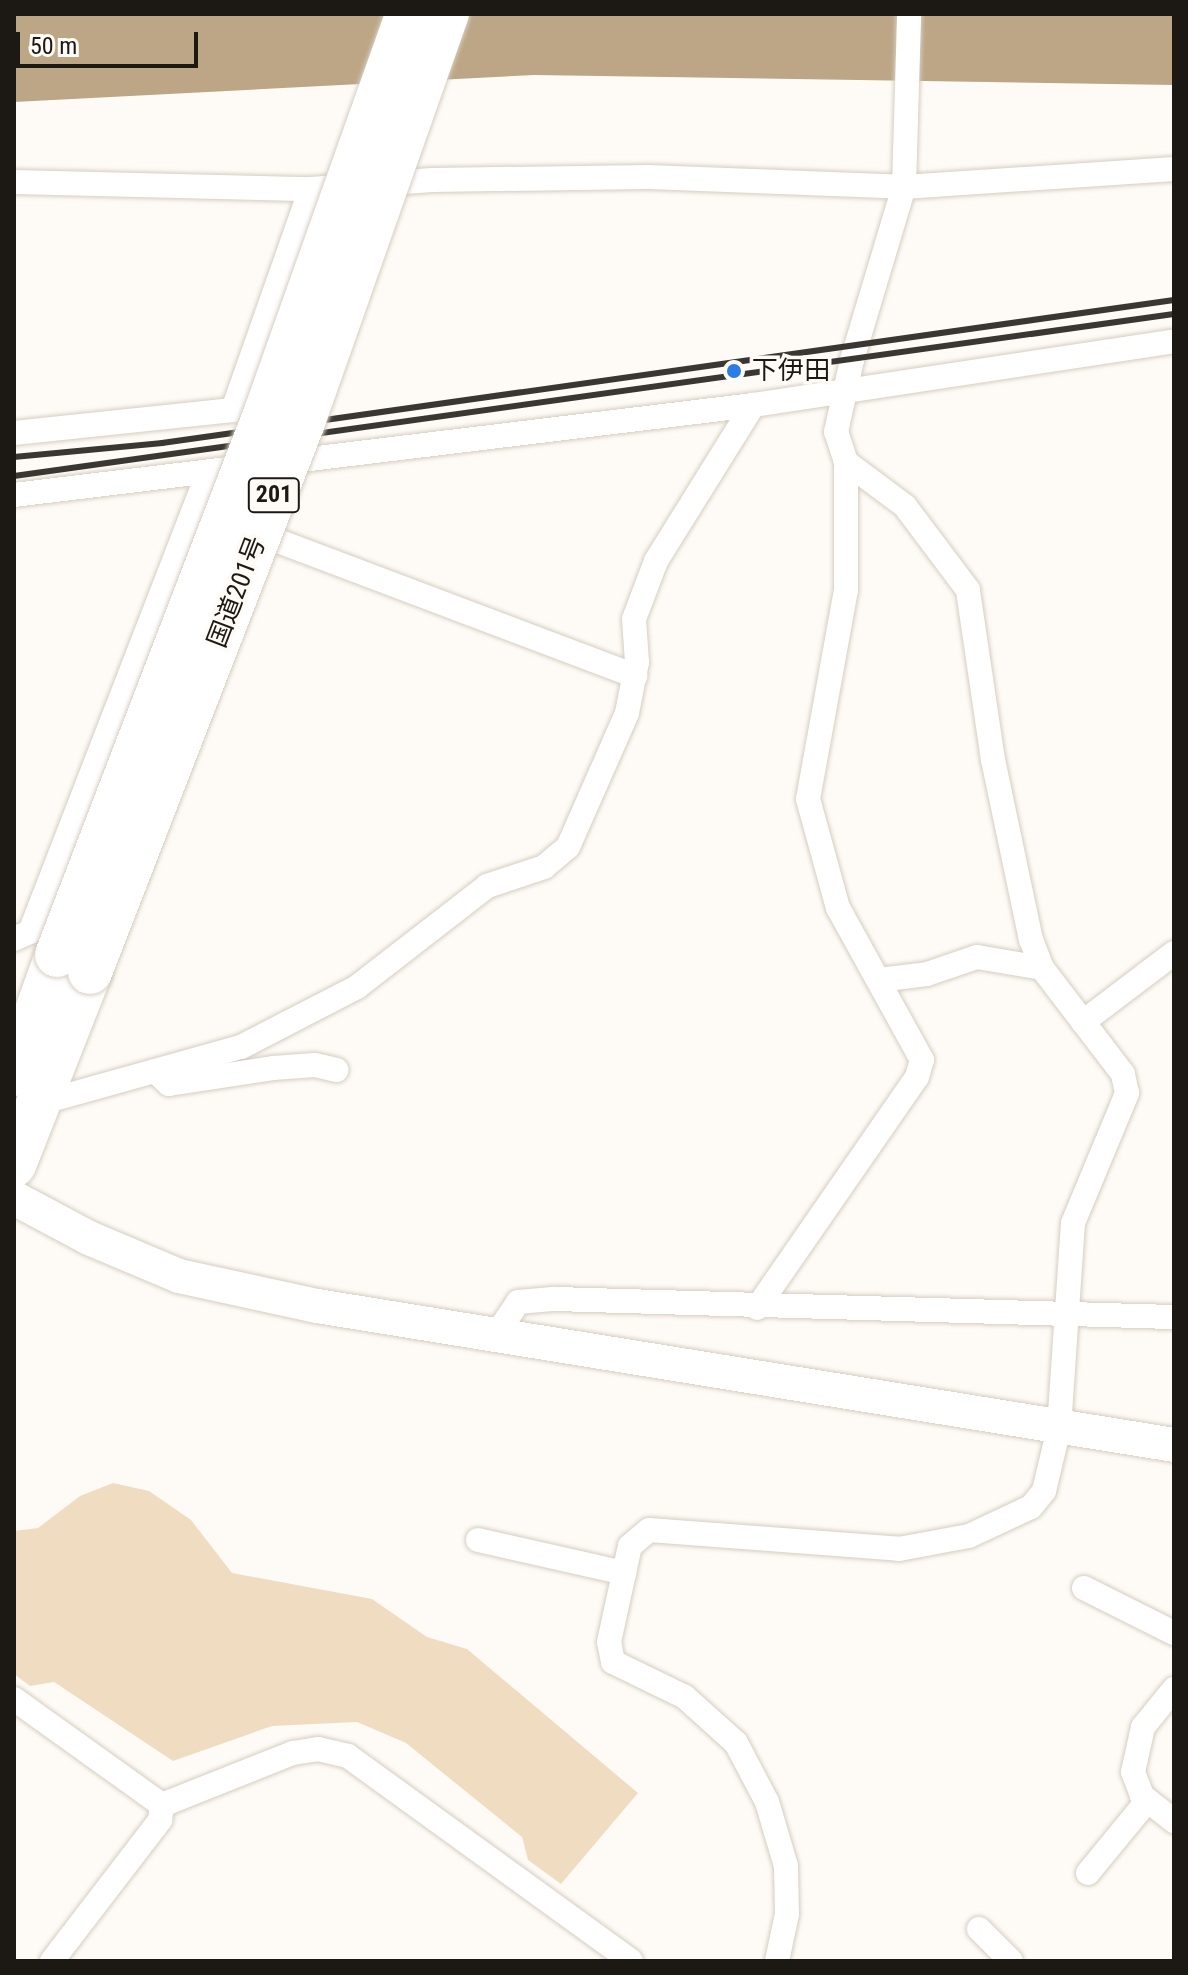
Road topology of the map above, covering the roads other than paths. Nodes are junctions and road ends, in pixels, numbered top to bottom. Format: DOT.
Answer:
graph roads {
  1 [pos="408,14"];
  2 [pos="447,14"];
  3 [pos="909,14"];
  4 [pos="1174,169"];
  5 [pos="14,182"];
  6 [pos="904,187"];
  7 [pos="311,189"];
  8 [pos="1174,341"];
  9 [pos="845,388"];
  10 [pos="753,405"];
  11 [pos="14,433"];
  12 [pos="309,461"];
  13 [pos="846,462"];
  14 [pos="208,474"];
  15 [pos="14,495"];
  16 [pos="278,541"];
  17 [pos="635,676"];
  18 [pos="183,784"];
  19 [pos="14,939"];
  20 [pos="1174,953"];
  21 [pos="73,963"];
  22 [pos="1042,968"];
  23 [pos="879,980"];
  24 [pos="1083,1022"];
  25 [pos="336,1070"];
  26 [pos="155,1071"];
  27 [pos="27,1089"];
  28 [pos="14,1165"];
  29 [pos="14,1198"];
  30 [pos="757,1308"];
  31 [pos="1066,1311"];
  32 [pos="1174,1317"];
  33 [pos="498,1332"];
  34 [pos="1059,1428"];
  35 [pos="1174,1445"];
  36 [pos="478,1540"];
  37 [pos="624,1573"];
  38 [pos="1084,1588"];
  39 [pos="1174,1633"];
  40 [pos="1174,1689"];
  41 [pos="14,1699"];
  42 [pos="1148,1800"];
  43 [pos="162,1805"];
  44 [pos="1174,1821"];
  45 [pos="1088,1873"];
  46 [pos="979,1929"];
  47 [pos="52,1961"];
  48 [pos="631,1961"];
  49 [pos="777,1961"];
  50 [pos="1011,1961"];
  1 -- 21 [label="highway, 国道201号 / 201, bridge"];
  2 -- 21 [label="highway, 国道201号 / 201, bridge"];
  3 -- 6 [label="street"];
  4 -- 6 [label="street"];
  5 -- 7 [label="street"];
  6 -- 7 [label="street"];
  6 -- 9 [label="street"];
  7 -- 11 [label="street"];
  8 -- 9 [label="street"];
  9 -- 10 [label="street"];
  9 -- 13 [label="street"];
  10 -- 12 [label="street"];
  10 -- 17 [label="street"];
  12 -- 14 [label="street"];
  12 -- 16 [label="street"];
  13 -- 22 [label="street"];
  13 -- 23 [label="street"];
  14 -- 15 [label="street"];
  14 -- 19 [label="street"];
  16 -- 17 [label="street"];
  16 -- 18 [label="street"];
  17 -- 26 [label="street"];
  20 -- 24 [label="street"];
  21 -- 27 [label="highway, 国道201号 / 201"];
  22 -- 23 [label="street"];
  22 -- 24 [label="street"];
  23 -- 30 [label="street"];
  24 -- 31 [label="street"];
  25 -- 26 [label="street"];
  26 -- 27 [label="street"];
  27 -- 28 [label="highway, 国道201号 / 201"];
  29 -- 33 [label="street"];
  30 -- 31 [label="street"];
  30 -- 33 [label="street"];
  31 -- 32 [label="street"];
  31 -- 34 [label="street"];
  33 -- 34 [label="street"];
  34 -- 35 [label="street"];
  34 -- 37 [label="street"];
  36 -- 37 [label="street"];
  37 -- 49 [label="street"];
  38 -- 39 [label="street"];
  40 -- 42 [label="street"];
  41 -- 43 [label="street"];
  42 -- 44 [label="street"];
  42 -- 45 [label="street"];
  43 -- 47 [label="street"];
  43 -- 48 [label="street"];
  46 -- 50 [label="street"];
}
